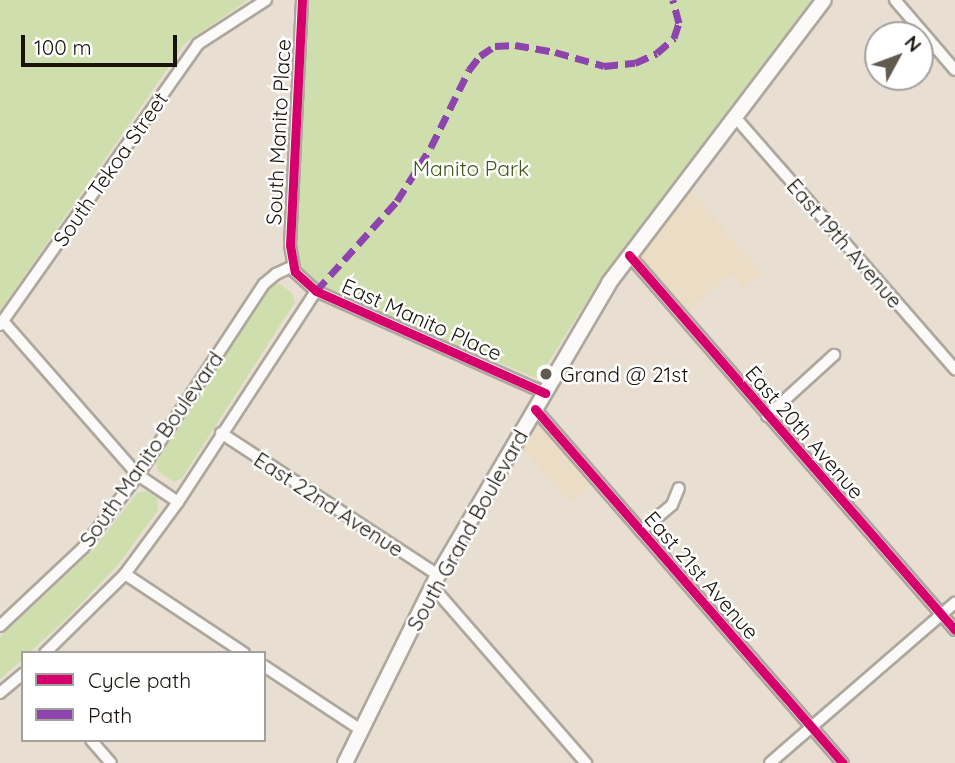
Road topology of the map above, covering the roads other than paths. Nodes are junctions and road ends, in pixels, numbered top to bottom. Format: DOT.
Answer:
graph roads {
  1 [pos="265,0"];
  2 [pos="302,0"];
  3 [pos="824,0"];
  4 [pos="895,0"];
  5 [pos="955,70"];
  6 [pos="735,117"];
  7 [pos="629,255"];
  8 [pos="293,266"];
  9 [pos="316,291"];
  10 [pos="1,323"];
  11 [pos="834,355"];
  12 [pos="955,369"];
  13 [pos="545,393"];
  14 [pos="535,409"];
  15 [pos="767,416"];
  16 [pos="221,433"];
  17 [pos="138,475"];
  18 [pos="679,488"];
  19 [pos="178,502"];
  20 [pos="641,531"];
  21 [pos="125,574"];
  22 [pos="435,581"];
  23 [pos="955,603"];
  24 [pos="941,615"];
  25 [pos="0,626"];
  26 [pos="955,630"];
  27 [pos="47,651"];
  28 [pos="241,651"];
  29 [pos="266,667"];
  30 [pos="21,676"];
  31 [pos="0,693"];
  32 [pos="811,727"];
  33 [pos="361,730"];
  34 [pos="93,742"];
  35 [pos="111,763"];
  36 [pos="345,763"];
  37 [pos="586,763"];
  38 [pos="770,763"];
  39 [pos="844,763"];
  1 -- 10 [label="street, South Tekoa Street"];
  2 -- 8 [label="street, South Manito Place"];
  3 -- 6 [label="main road, South Grand Boulevard"];
  4 -- 5 [label="street"];
  6 -- 7 [label="main road, South Grand Boulevard"];
  6 -- 12 [label="street, East 19th Avenue"];
  7 -- 13 [label="main road, South Grand Boulevard"];
  7 -- 15 [label="street, East 20th Avenue"];
  8 -- 9 [label="street, East Manito Place"];
  8 -- 17 [label="street, South Manito Boulevard"];
  9 -- 13 [label="street, East Manito Place"];
  9 -- 16 [label="street"];
  10 -- 17 [label="street"];
  11 -- 15 [label="street"];
  13 -- 14 [label="main road, South Grand Boulevard"];
  14 -- 20 [label="street, East 21st Avenue"];
  14 -- 22 [label="main road, South Grand Boulevard"];
  15 -- 24 [label="street, East 20th Avenue"];
  16 -- 19 [label="street"];
  16 -- 22 [label="street, East 22nd Avenue"];
  17 -- 19 [label="street"];
  17 -- 25 [label="street, South Manito Boulevard"];
  18 -- 20 [label="street"];
  19 -- 21 [label="street"];
  20 -- 32 [label="street, East 21st Avenue"];
  21 -- 27 [label="street"];
  21 -- 28 [label="street"];
  22 -- 33 [label="main road, South Grand Boulevard"];
  22 -- 37 [label="street, East 22nd Avenue"];
  23 -- 24 [label="street"];
  24 -- 26 [label="street, East 20th Avenue"];
  24 -- 32 [label="street"];
  29 -- 33 [label="street"];
  30 -- 31 [label="street"];
  32 -- 38 [label="street"];
  32 -- 39 [label="street, East 21st Avenue"];
  33 -- 36 [label="main road, South Grand Boulevard"];
  34 -- 35 [label="street"];
}
